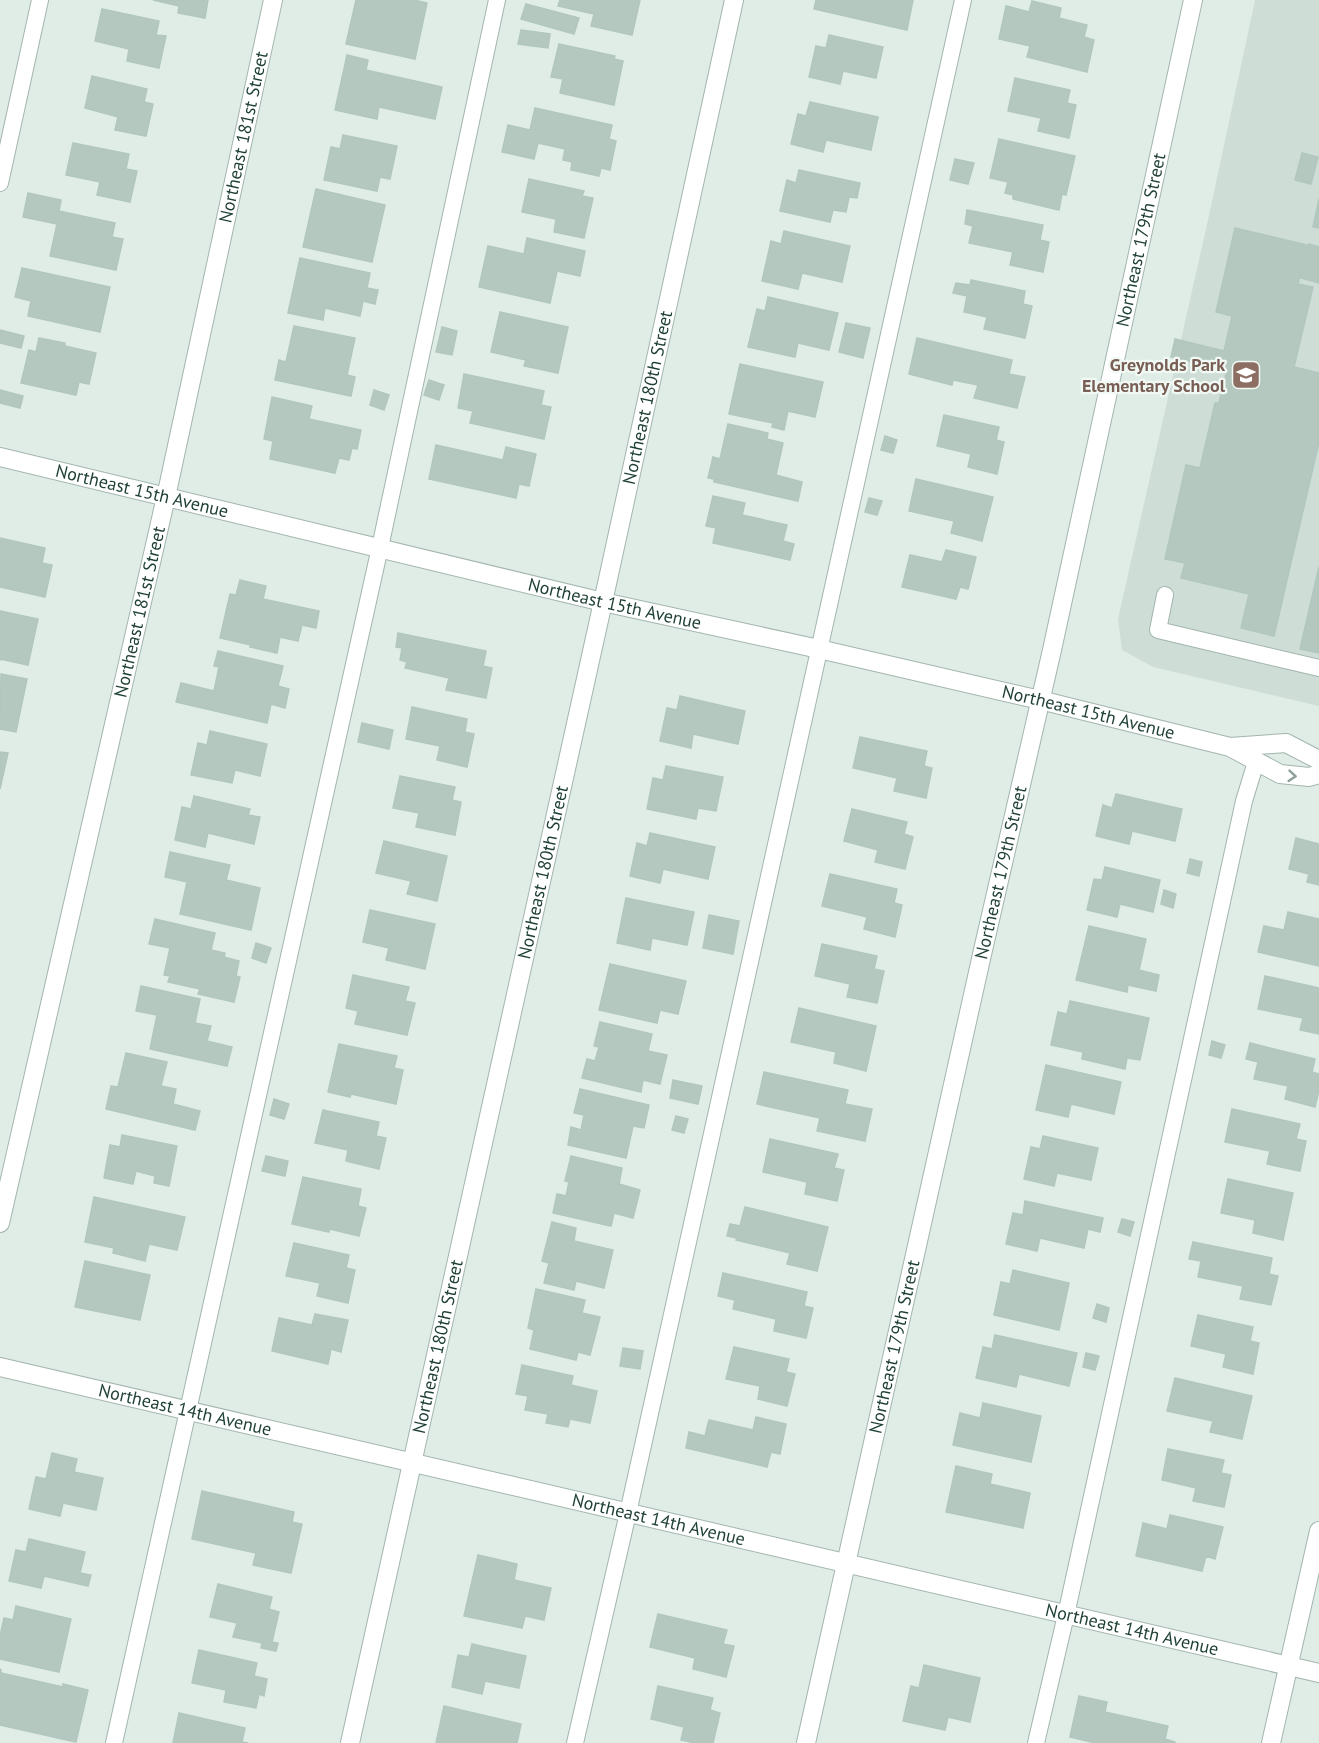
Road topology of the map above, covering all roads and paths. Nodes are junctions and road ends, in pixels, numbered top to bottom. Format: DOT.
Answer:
graph roads {
  1 [pos="40,0"];
  2 [pos="273,0"];
  3 [pos="497,0"];
  4 [pos="734,0"];
  5 [pos="963,0"];
  6 [pos="1193,0"];
  7 [pos="0,183"];
  8 [pos="0,457"];
  9 [pos="166,496"];
  10 [pos="381,548"];
  11 [pos="1165,595"];
  12 [pos="603,602"];
  13 [pos="819,649"];
  14 [pos="1319,668"];
  15 [pos="1040,700"];
  16 [pos="1230,747"];
  17 [pos="1319,760"];
  18 [pos="1256,762"];
  19 [pos="1319,774"];
  20 [pos="0,1223"];
  21 [pos="0,1367"];
  22 [pos="190,1411"];
  23 [pos="412,1463"];
  24 [pos="628,1513"];
  25 [pos="1319,1531"];
  26 [pos="846,1563"];
  27 [pos="1066,1615"];
  28 [pos="1288,1666"];
  29 [pos="1319,1673"];
  30 [pos="114,1743"];
  31 [pos="350,1743"];
  32 [pos="575,1743"];
  33 [pos="806,1743"];
  34 [pos="1036,1743"];
  35 [pos="1271,1743"];
  1 -- 7 [label="lane"];
  2 -- 9 [label="street, Northeast 181st Street"];
  3 -- 10 [label="lane"];
  4 -- 12 [label="street, Northeast 180th Street"];
  5 -- 13 [label="lane"];
  6 -- 15 [label="street, Northeast 179th Street"];
  8 -- 9 [label="street, Northeast 15th Avenue"];
  9 -- 10 [label="street, Northeast 15th Avenue"];
  9 -- 20 [label="street, Northeast 181st Street"];
  10 -- 12 [label="street, Northeast 15th Avenue"];
  10 -- 22 [label="lane"];
  11 -- 14 [label="lane"];
  12 -- 13 [label="street, Northeast 15th Avenue"];
  12 -- 23 [label="street, Northeast 180th Street"];
  13 -- 15 [label="street, Northeast 15th Avenue"];
  13 -- 24 [label="lane"];
  15 -- 16 [label="street, Northeast 15th Avenue"];
  15 -- 26 [label="street, Northeast 179th Street"];
  16 -- 17 [label="street, Northeast 15th Avenue"];
  16 -- 18 [label="street, Northeast 15th Avenue"];
  18 -- 19 [label="street, Northeast 15th Avenue, one-way"];
  18 -- 27 [label="lane"];
  21 -- 22 [label="street, Northeast 14th Avenue"];
  22 -- 23 [label="street, Northeast 14th Avenue"];
  22 -- 30 [label="lane"];
  23 -- 24 [label="street, Northeast 14th Avenue"];
  23 -- 31 [label="street, Northeast 180th Street"];
  24 -- 26 [label="street, Northeast 14th Avenue"];
  24 -- 32 [label="lane"];
  25 -- 28 [label="street"];
  26 -- 27 [label="street, Northeast 14th Avenue"];
  26 -- 33 [label="street, Northeast 179th Street"];
  27 -- 28 [label="street, Northeast 14th Avenue"];
  27 -- 34 [label="lane"];
  28 -- 29 [label="street, Northeast 14th Avenue"];
  28 -- 35 [label="street"];
}
